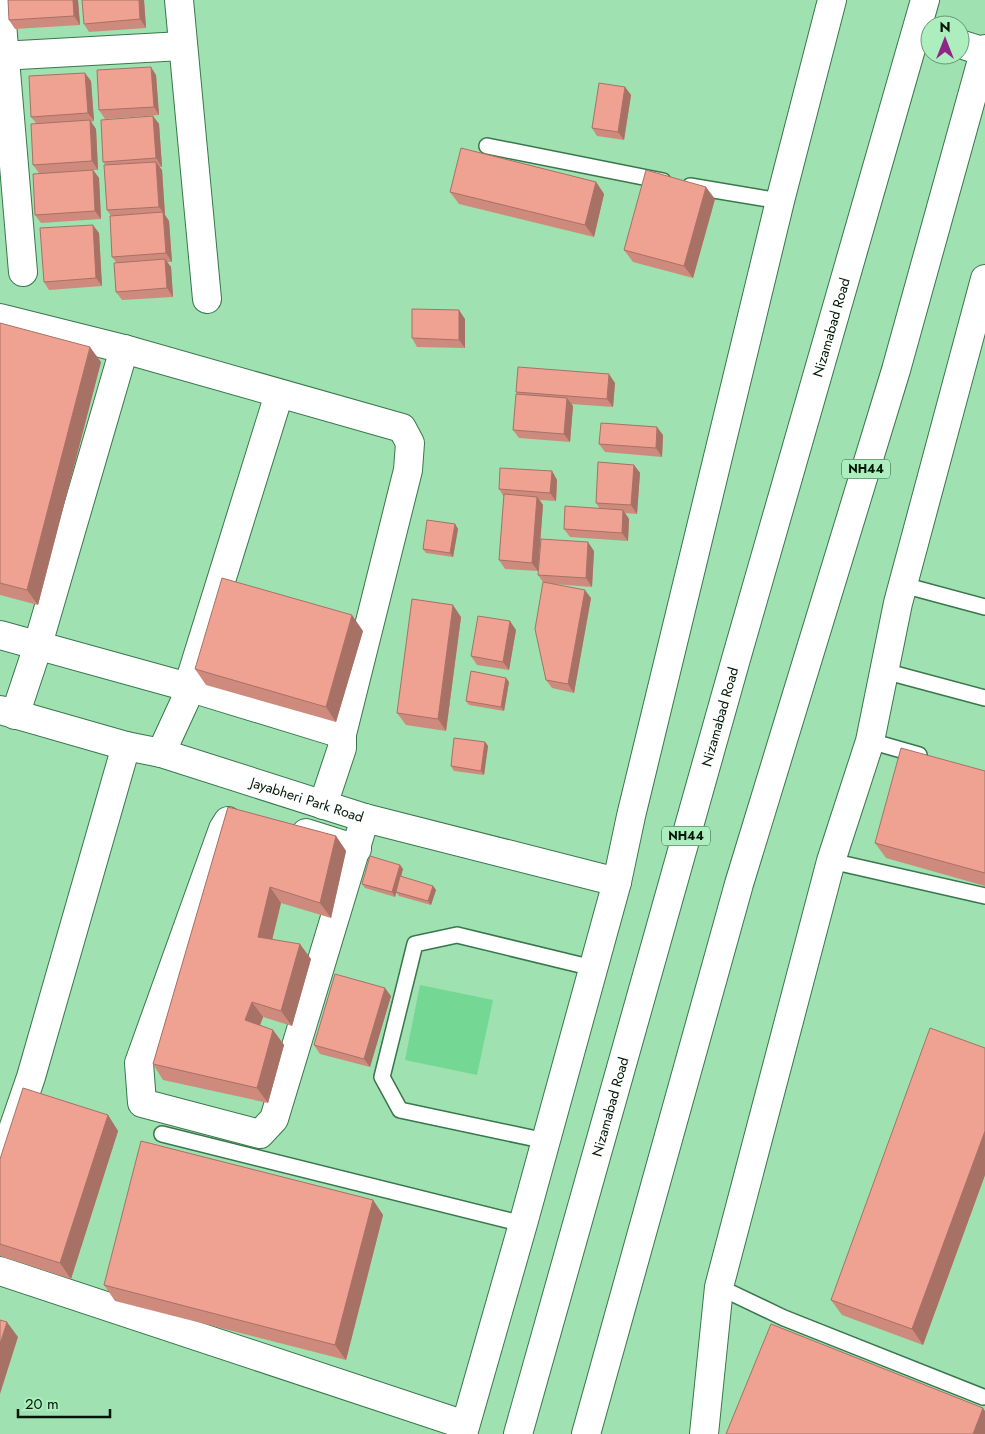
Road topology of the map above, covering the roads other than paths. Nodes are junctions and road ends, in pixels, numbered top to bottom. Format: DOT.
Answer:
graph roads {
  1 [pos="0,0"];
  2 [pos="179,0"];
  3 [pos="832,0"];
  4 [pos="925,0"];
  5 [pos="924,15"];
  6 [pos="920,42"];
  7 [pos="182,46"];
  8 [pos="979,49"];
  9 [pos="3,56"];
  10 [pos="488,146"];
  11 [pos="780,201"];
  12 [pos="23,272"];
  13 [pos="983,295"];
  14 [pos="207,299"];
  15 [pos="0,318"];
  16 [pos="124,349"];
  17 [pos="279,394"];
  18 [pos="903,585"];
  19 [pos="985,608"];
  20 [pos="0,635"];
  21 [pos="37,645"];
  22 [pos="884,671"];
  23 [pos="188,687"];
  24 [pos="985,698"];
  25 [pos="7,712"];
  26 [pos="342,734"];
  27 [pos="870,741"];
  28 [pos="126,746"];
  29 [pos="161,753"];
  30 [pos="931,758"];
  31 [pos="323,805"];
  32 [pos="254,817"];
  33 [pos="365,818"];
  34 [pos="282,826"];
  35 [pos="357,849"];
  36 [pos="831,861"];
  37 [pos="617,882"];
  38 [pos="985,896"];
  39 [pos="593,968"];
  40 [pos="162,1134"];
  41 [pos="546,1142"];
  42 [pos="0,1167"];
  43 [pos="524,1224"];
  44 [pos="0,1271"];
  45 [pos="719,1287"];
  46 [pos="983,1397"];
  47 [pos="464,1430"];
  48 [pos="518,1434"];
  49 [pos="586,1434"];
  50 [pos="704,1434"];
  1 -- 9 [label="main road"];
  2 -- 7 [label="main road"];
  3 -- 11 [label="main road"];
  4 -- 5 [label="main road, Nizamabad Road / NH44"];
  6 -- 48 [label="main road, Nizamabad Road / NH44"];
  7 -- 9 [label="main road"];
  7 -- 14 [label="main road"];
  8 -- 49 [label="main road, NH44"];
  9 -- 12 [label="main road"];
  10 -- 11 [label="lane"];
  11 -- 37 [label="main road"];
  13 -- 18 [label="main road"];
  15 -- 16 [label="main road"];
  16 -- 17 [label="main road"];
  16 -- 21 [label="main road"];
  17 -- 23 [label="main road"];
  17 -- 26 [label="main road"];
  18 -- 19 [label="lane"];
  18 -- 22 [label="main road"];
  20 -- 21 [label="main road"];
  21 -- 23 [label="main road"];
  21 -- 25 [label="main road"];
  22 -- 24 [label="lane"];
  22 -- 27 [label="main road"];
  23 -- 26 [label="main road"];
  23 -- 29 [label="main road"];
  25 -- 28 [label="main road, Jayabheri Park Road"];
  26 -- 31 [label="main road"];
  27 -- 30 [label="lane"];
  27 -- 36 [label="main road"];
  28 -- 29 [label="main road, Jayabheri Park Road"];
  28 -- 42 [label="main road"];
  29 -- 31 [label="main road, Jayabheri Park Road"];
  31 -- 33 [label="main road, Jayabheri Park Road"];
  32 -- 35 [label="main road"];
  33 -- 35 [label="main road"];
  33 -- 37 [label="main road, Jayabheri Park Road"];
  34 -- 35 [label="main road"];
  36 -- 38 [label="lane"];
  36 -- 45 [label="main road"];
  37 -- 39 [label="main road"];
  39 -- 41 [label="main road"];
  39 -- 41 [label="lane"];
  40 -- 43 [label="lane"];
  41 -- 43 [label="main road"];
  43 -- 47 [label="main road"];
  44 -- 47 [label="main road"];
  45 -- 46 [label="lane"];
  45 -- 50 [label="main road"];
}
